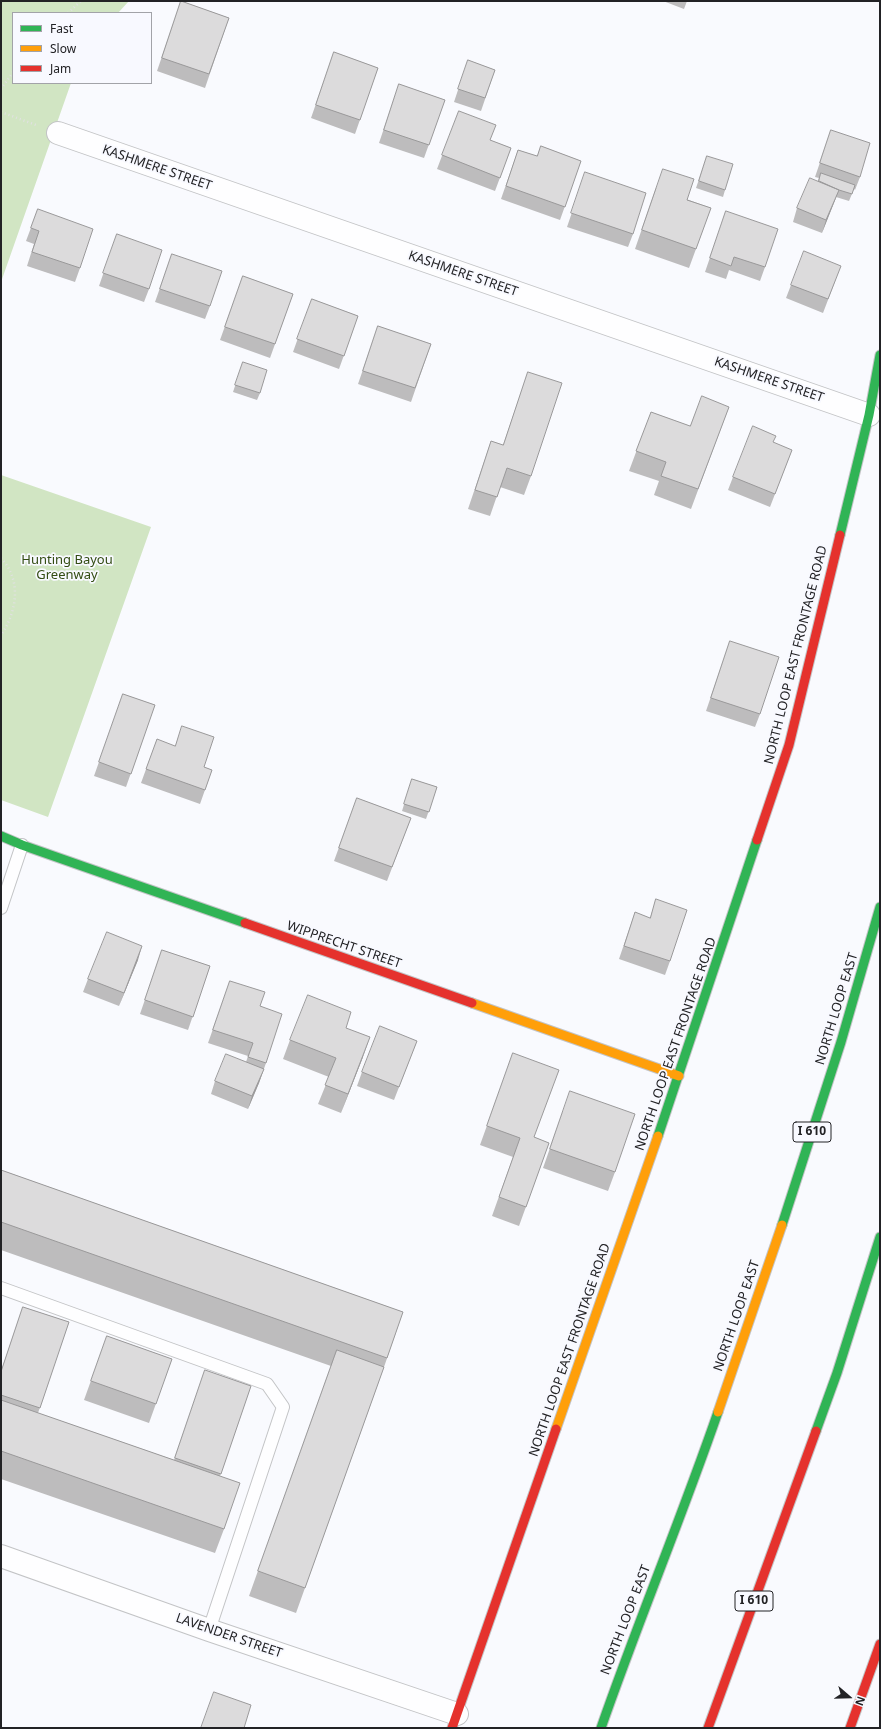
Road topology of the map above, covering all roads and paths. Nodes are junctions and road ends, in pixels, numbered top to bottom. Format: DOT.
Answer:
graph roads {
  1 [pos="81,1"];
  2 [pos="69,12"];
  3 [pos="12,73"];
  4 [pos="1,89"];
  5 [pos="1,112"];
  6 [pos="58,133"];
  7 [pos="880,355"];
  8 [pos="868,415"];
  9 [pos="1,558"];
  10 [pos="1,635"];
  11 [pos="1,836"];
  12 [pos="22,845"];
  13 [pos="880,907"];
  14 [pos="1,908"];
  15 [pos="679,1076"];
  16 [pos="880,1237"];
  17 [pos="1,1288"];
  18 [pos="1,1556"];
  19 [pos="209,1630"];
  20 [pos="880,1644"];
  21 [pos="628,1651"];
  22 [pos="599,1707"];
  23 [pos="455,1721"];
  24 [pos="708,1727"];
  25 [pos="601,1728"];
  26 [pos="850,1728"];
  1 -- 2 [label="path"];
  3 -- 4 [label="path"];
  5 -- 6 [label="path"];
  6 -- 8 [label="street, KASHMERE STREET"];
  7 -- 8 [label="main road, NORTH LOOP EAST FRONTAGE ROAD"];
  8 -- 15 [label="main road, NORTH LOOP EAST FRONTAGE ROAD"];
  9 -- 10 [label="path"];
  11 -- 12 [label="main road, WIPPRECHT STREET"];
  12 -- 14 [label="lane"];
  12 -- 15 [label="main road, WIPPRECHT STREET"];
  13 -- 21 [label="main road, NORTH LOOP EAST / I 610"];
  15 -- 23 [label="main road, NORTH LOOP EAST FRONTAGE ROAD"];
  16 -- 24 [label="main road, I 610"];
  17 -- 19 [label="lane"];
  18 -- 19 [label="street, LAVENDER STREET"];
  19 -- 23 [label="street, LAVENDER STREET"];
  20 -- 26 [label="main road"];
  21 -- 22 [label="main road"];
  21 -- 25 [label="main road, NORTH LOOP EAST / I 610"];
}
